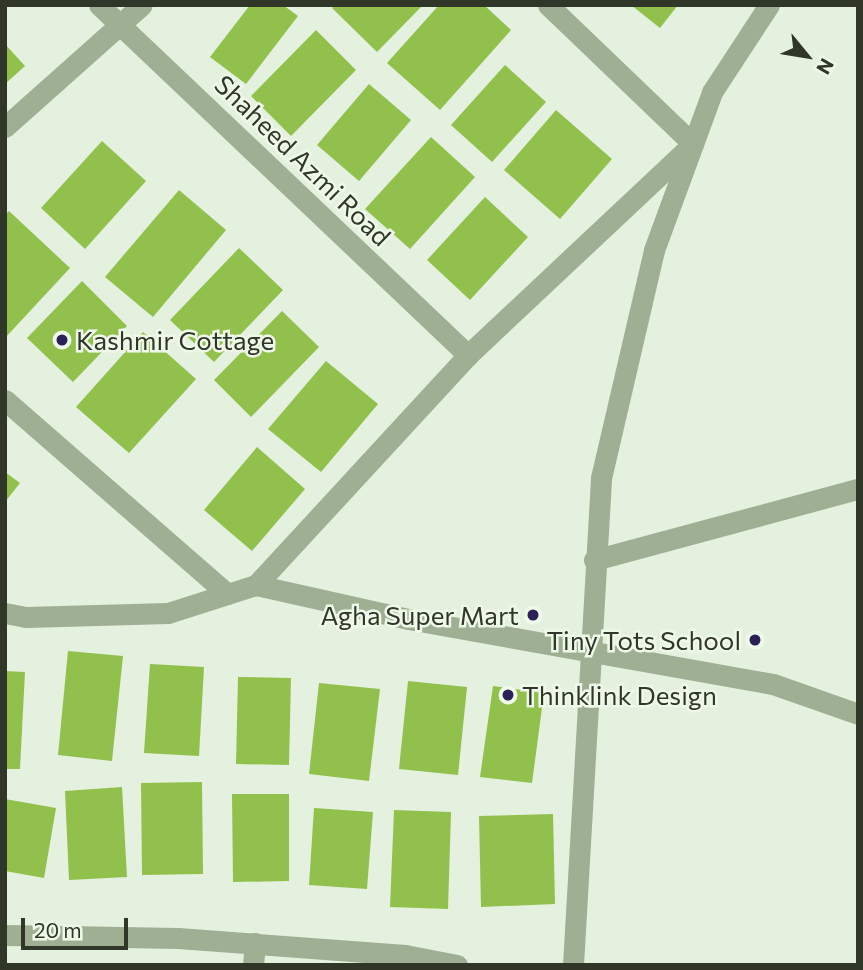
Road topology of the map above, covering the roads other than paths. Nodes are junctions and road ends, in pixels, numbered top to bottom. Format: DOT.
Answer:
graph roads {
  1 [pos="99,5"];
  2 [pos="142,5"];
  3 [pos="548,5"];
  4 [pos="769,5"];
  5 [pos="122,26"];
  6 [pos="5,127"];
  7 [pos="693,144"];
  8 [pos="468,355"];
  9 [pos="5,400"];
  10 [pos="858,489"];
  11 [pos="594,560"];
  12 [pos="257,585"];
  13 [pos="227,594"];
  14 [pos="5,613"];
  15 [pos="590,652"];
  16 [pos="858,714"];
  17 [pos="5,935"];
  18 [pos="254,954"];
  19 [pos="457,965"];
  20 [pos="573,965"];
  1 -- 5 [label="street, Shaheed Azmi Road"];
  2 -- 5 [label="street"];
  3 -- 7 [label="street"];
  4 -- 7 [label="street"];
  5 -- 6 [label="street"];
  5 -- 8 [label="street, Shaheed Azmi Road"];
  7 -- 8 [label="street"];
  7 -- 11 [label="street"];
  8 -- 12 [label="street"];
  9 -- 13 [label="street"];
  10 -- 11 [label="street"];
  11 -- 15 [label="street"];
  12 -- 13 [label="street"];
  12 -- 15 [label="street"];
  13 -- 14 [label="street"];
  15 -- 16 [label="street"];
  15 -- 20 [label="street"];
  17 -- 18 [label="street"];
  18 -- 19 [label="street"];
}
